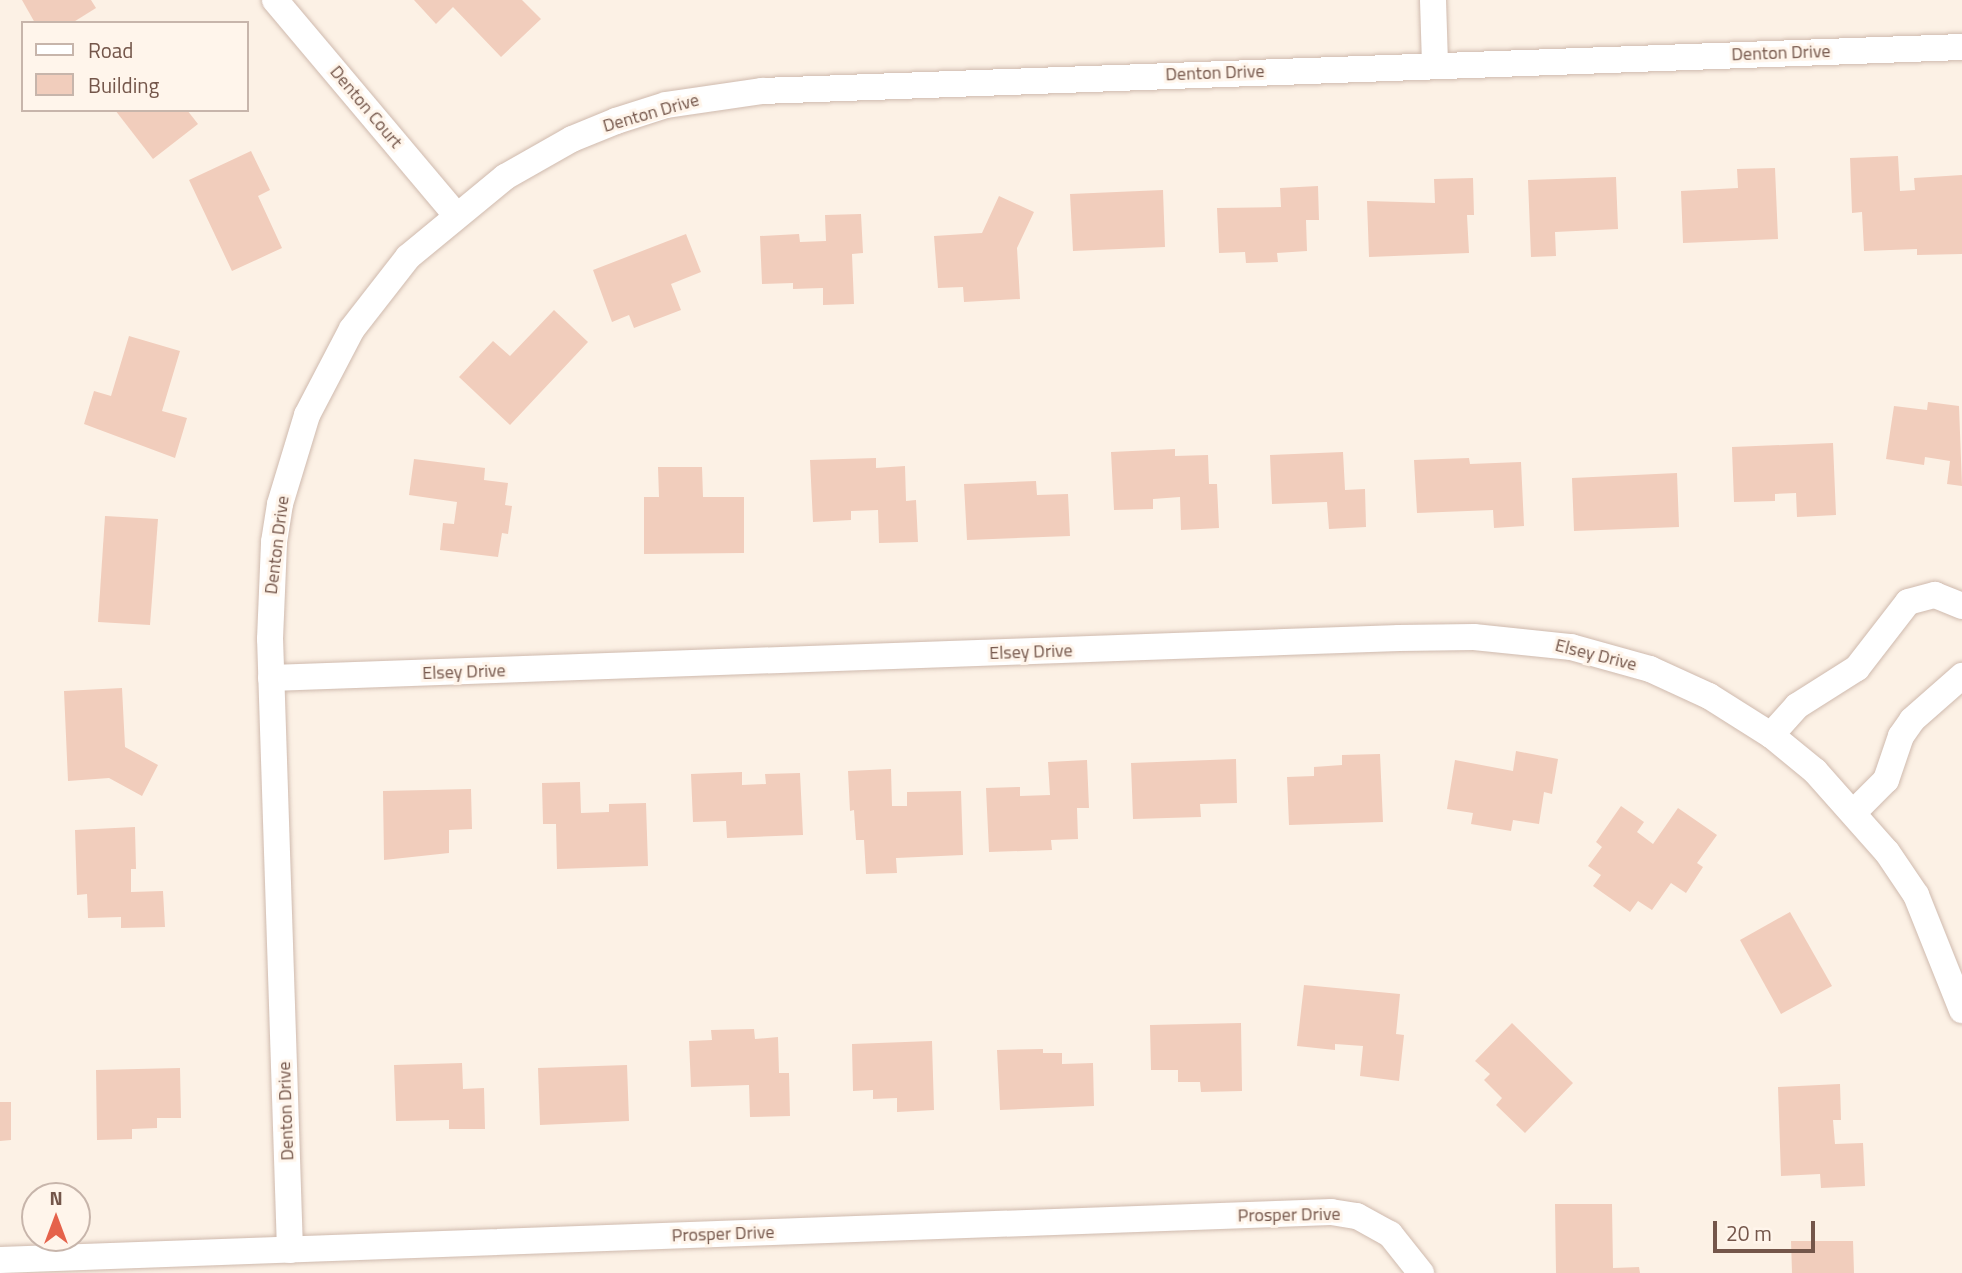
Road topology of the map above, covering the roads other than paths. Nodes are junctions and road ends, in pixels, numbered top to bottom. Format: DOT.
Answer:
graph roads {
  1 [pos="275,0"];
  2 [pos="1433,0"];
  3 [pos="1962,47"];
  4 [pos="1435,65"];
  5 [pos="455,214"];
  6 [pos="1962,606"];
  7 [pos="1962,676"];
  8 [pos="271,678"];
  9 [pos="1771,735"];
  10 [pos="1854,812"];
  11 [pos="1962,1010"];
  12 [pos="290,1250"];
  13 [pos="0,1260"];
  14 [pos="1421,1273"];
  1 -- 5 [label="street, Denton Court"];
  2 -- 4 [label="street"];
  3 -- 4 [label="street, Denton Drive"];
  4 -- 5 [label="street, Denton Drive"];
  5 -- 8 [label="street, Denton Drive"];
  6 -- 9 [label="street"];
  7 -- 10 [label="street"];
  8 -- 9 [label="street, Elsey Drive"];
  8 -- 12 [label="street, Denton Drive"];
  9 -- 10 [label="street, Elsey Drive"];
  10 -- 11 [label="street, Elsey Drive"];
  12 -- 13 [label="street, Prosper Drive"];
  12 -- 14 [label="street, Prosper Drive"];
}
